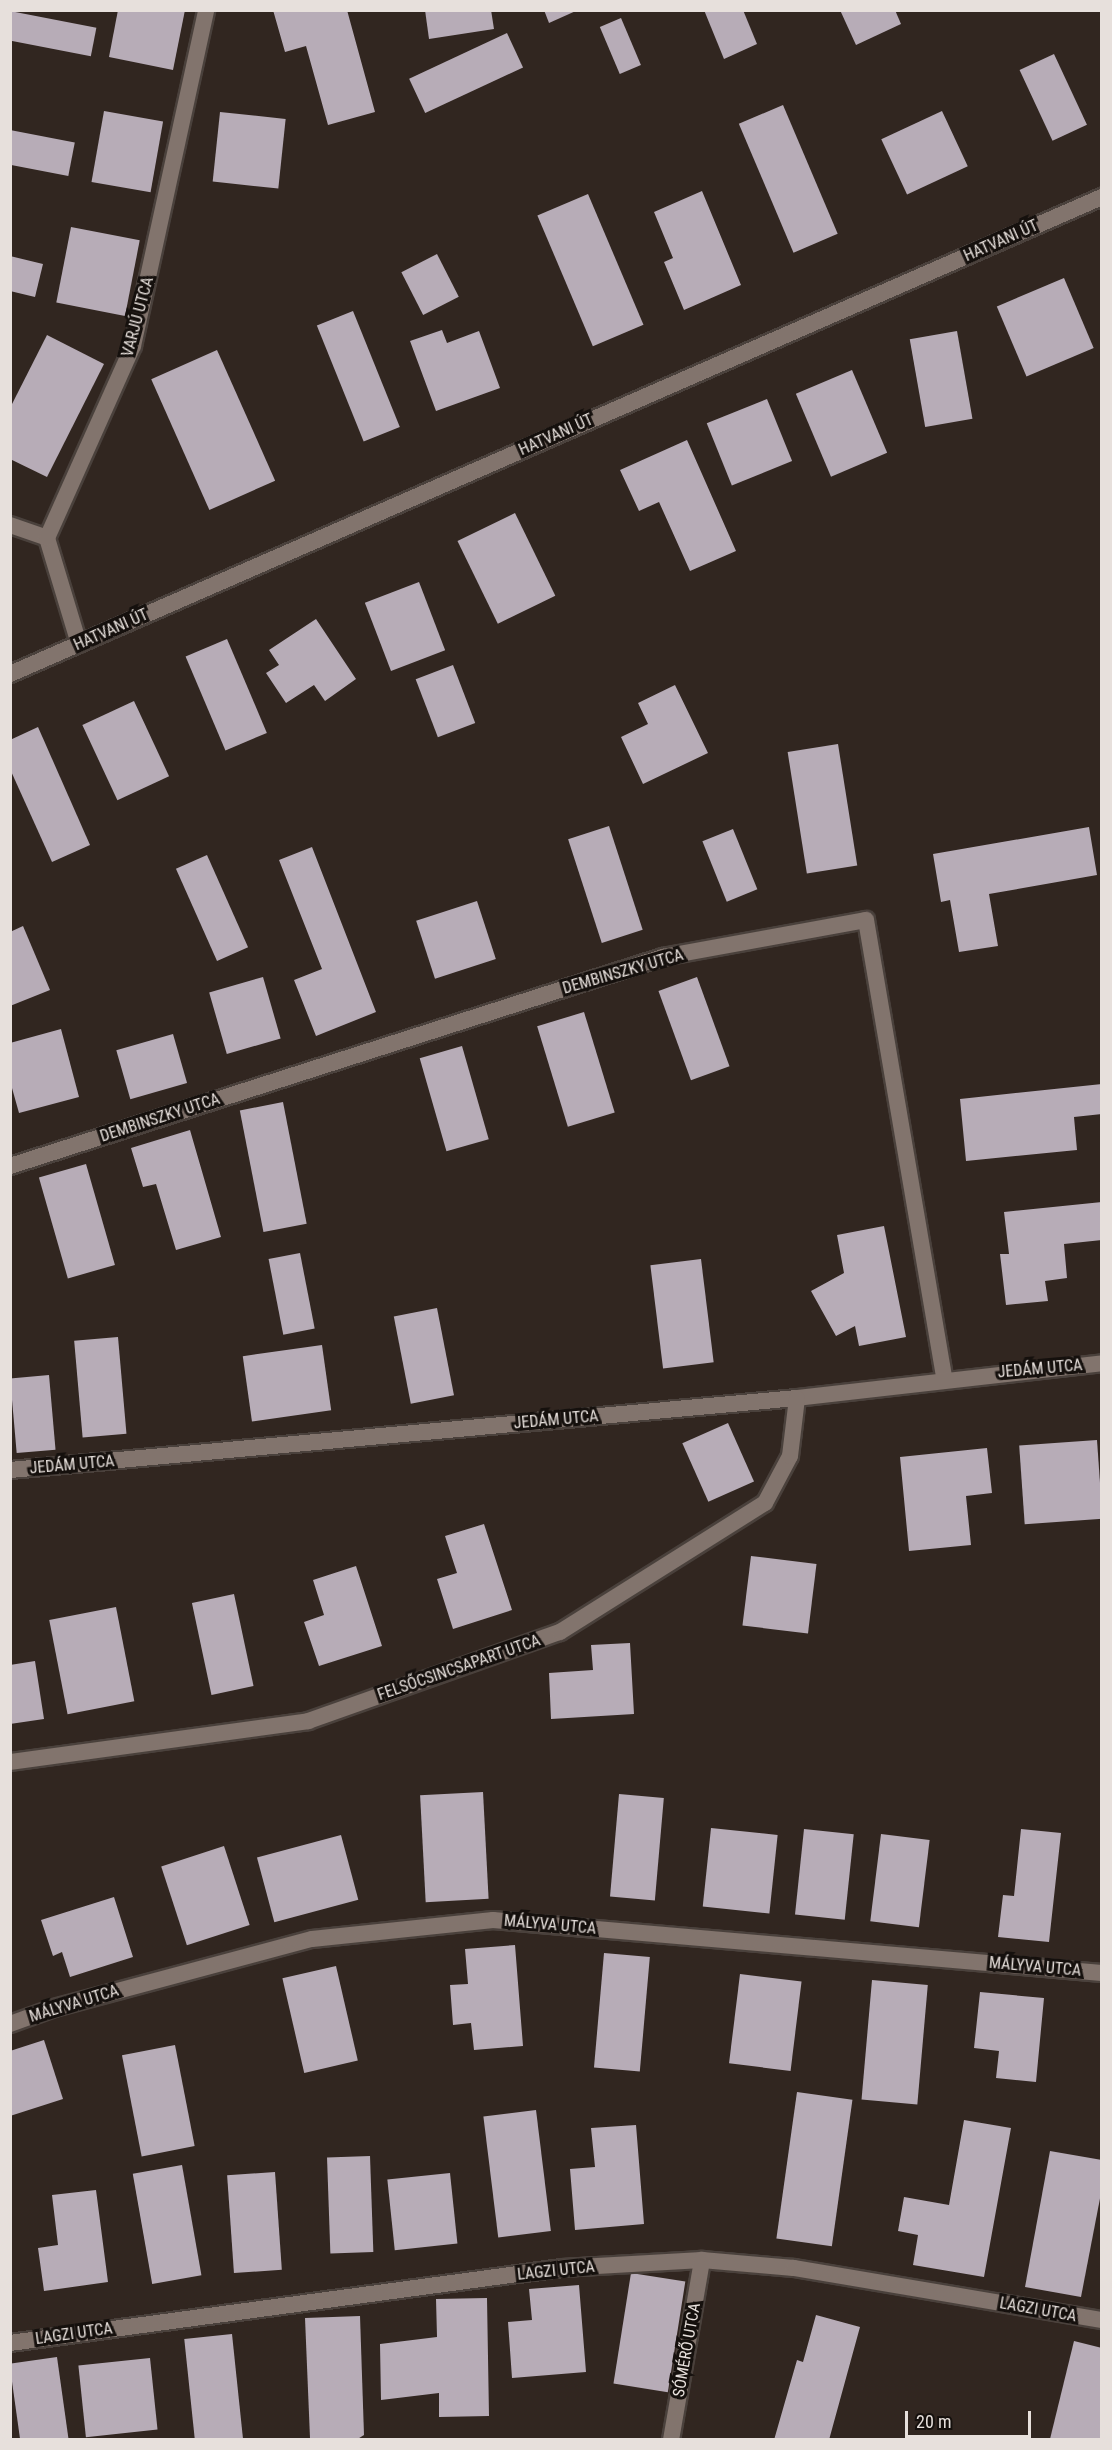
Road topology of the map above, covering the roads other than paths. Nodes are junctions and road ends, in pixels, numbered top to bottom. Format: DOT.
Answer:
graph roads {
  1 [pos="206,10"];
  2 [pos="1101,197"];
  3 [pos="10,525"];
  4 [pos="47,538"];
  5 [pos="79,644"];
  6 [pos="10,674"];
  7 [pos="10,1166"];
  8 [pos="1101,1363"];
  9 [pos="944,1378"];
  10 [pos="797,1398"];
  11 [pos="10,1470"];
  12 [pos="10,1762"];
  13 [pos="1101,1973"];
  14 [pos="10,2024"];
  15 [pos="702,2260"];
  16 [pos="1101,2320"];
  17 [pos="10,2343"];
  18 [pos="671,2439"];
  1 -- 4 [label="street, VARJÚ UTCA"];
  2 -- 5 [label="street, HATVANI ÚT"];
  3 -- 4 [label="street"];
  4 -- 5 [label="street"];
  5 -- 6 [label="street, HATVANI ÚT"];
  7 -- 9 [label="street, DEMBINSZKY UTCA"];
  8 -- 9 [label="street, JEDÁM UTCA"];
  9 -- 10 [label="street, JEDÁM UTCA"];
  10 -- 11 [label="street, JEDÁM UTCA"];
  10 -- 12 [label="street, FELSŐCSINCSAPART UTCA"];
  13 -- 14 [label="street, MÁLYVA UTCA"];
  15 -- 16 [label="street, LAGZI UTCA"];
  15 -- 17 [label="street, LAGZI UTCA"];
  15 -- 18 [label="street, SÓMÉRŐ UTCA"];
}
